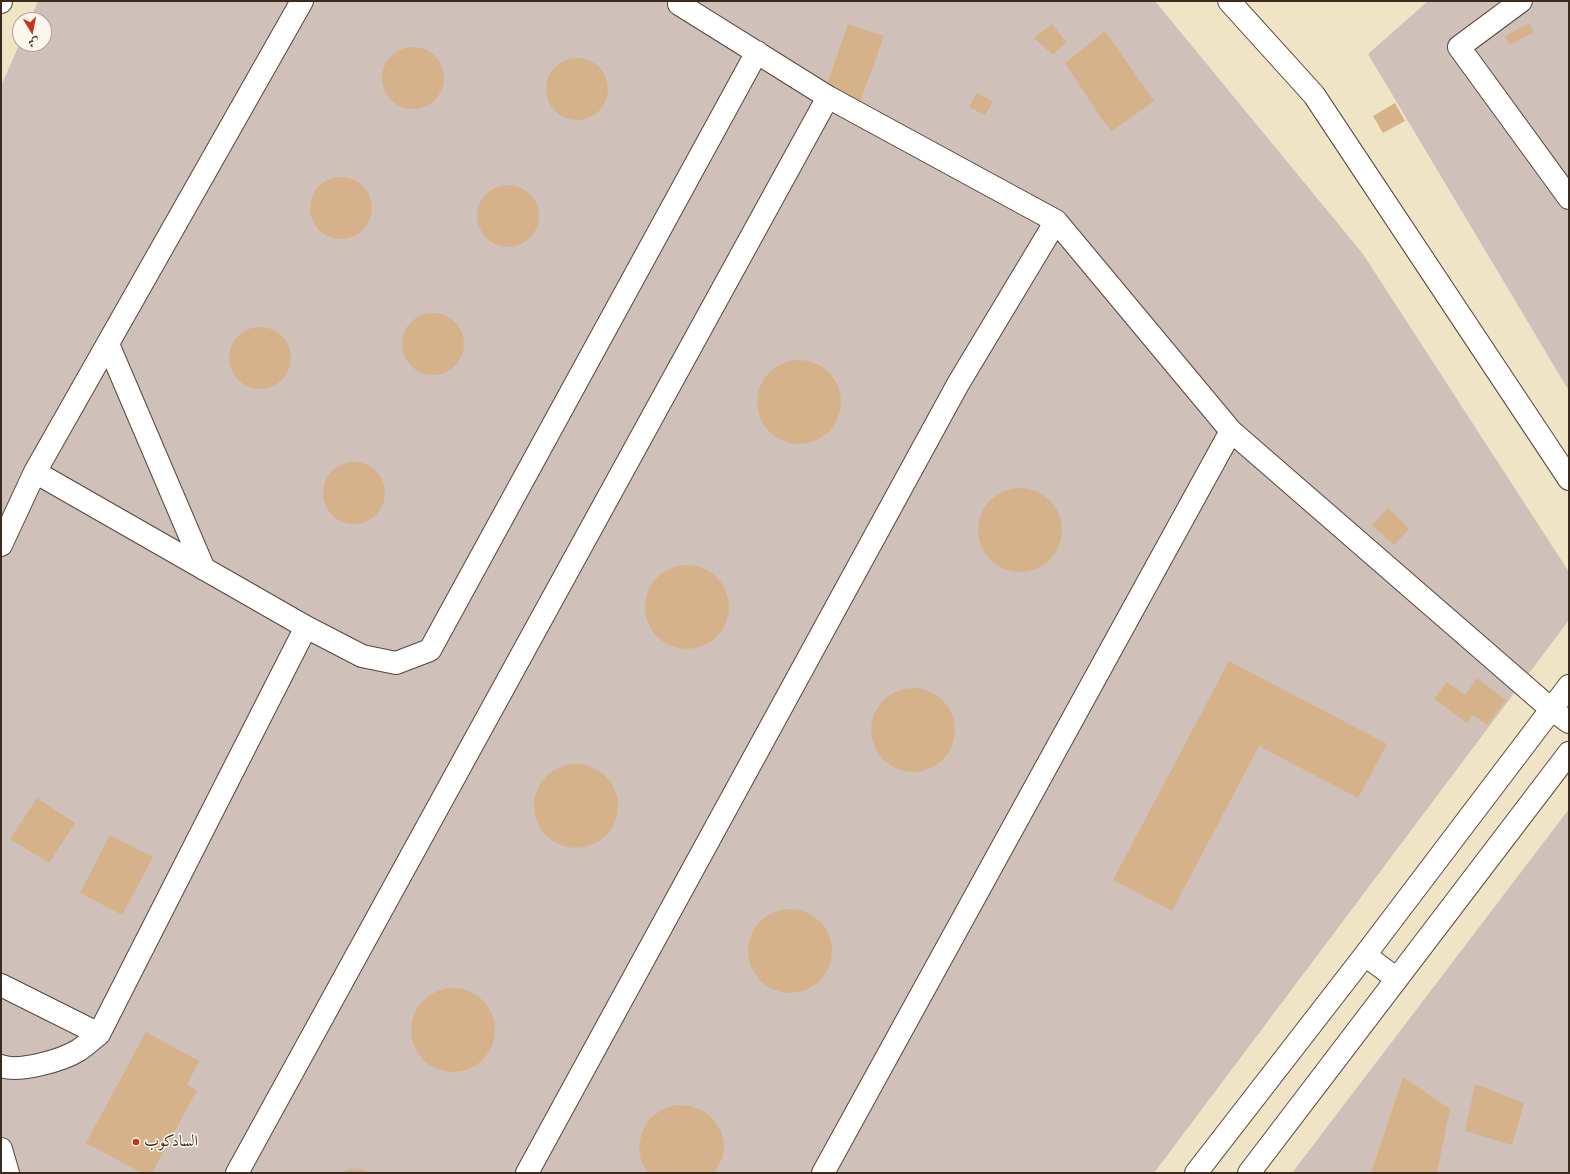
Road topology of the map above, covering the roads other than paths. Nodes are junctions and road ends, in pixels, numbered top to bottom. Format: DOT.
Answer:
graph roads {
  1 [pos="302,1"];
  2 [pos="1229,1"];
  3 [pos="1521,1"];
  4 [pos="678,2"];
  5 [pos="757,52"];
  6 [pos="828,97"];
  7 [pos="1569,198"];
  8 [pos="1056,221"];
  9 [pos="108,344"];
  10 [pos="1231,431"];
  11 [pos="35,472"];
  12 [pos="1569,479"];
  13 [pos="1,545"];
  14 [pos="204,569"];
  15 [pos="306,627"];
  16 [pos="1569,686"];
  17 [pos="1551,709"];
  18 [pos="1569,722"];
  19 [pos="1569,752"];
  20 [pos="1365,955"];
  21 [pos="1396,979"];
  22 [pos="1,985"];
  23 [pos="99,1034"];
  24 [pos="1,1066"];
  25 [pos="1,1149"];
  26 [pos="8,1173"];
  27 [pos="237,1173"];
  28 [pos="527,1173"];
  29 [pos="823,1173"];
  30 [pos="1196,1173"];
  31 [pos="1249,1173"];
  1 -- 9 [label="street"];
  2 -- 12 [label="street"];
  3 -- 7 [label="street"];
  4 -- 5 [label="street"];
  5 -- 6 [label="street"];
  5 -- 15 [label="street"];
  6 -- 8 [label="street"];
  6 -- 27 [label="street"];
  8 -- 10 [label="street"];
  8 -- 28 [label="street"];
  9 -- 11 [label="street"];
  9 -- 14 [label="street"];
  10 -- 17 [label="street"];
  10 -- 29 [label="street"];
  11 -- 13 [label="street"];
  11 -- 14 [label="street"];
  14 -- 15 [label="street"];
  15 -- 23 [label="street"];
  16 -- 17 [label="street"];
  17 -- 18 [label="street"];
  17 -- 20 [label="street"];
  19 -- 21 [label="street"];
  20 -- 21 [label="street"];
  20 -- 30 [label="street"];
  21 -- 31 [label="street"];
  22 -- 23 [label="street"];
  23 -- 24 [label="street"];
  25 -- 26 [label="street"];
}
